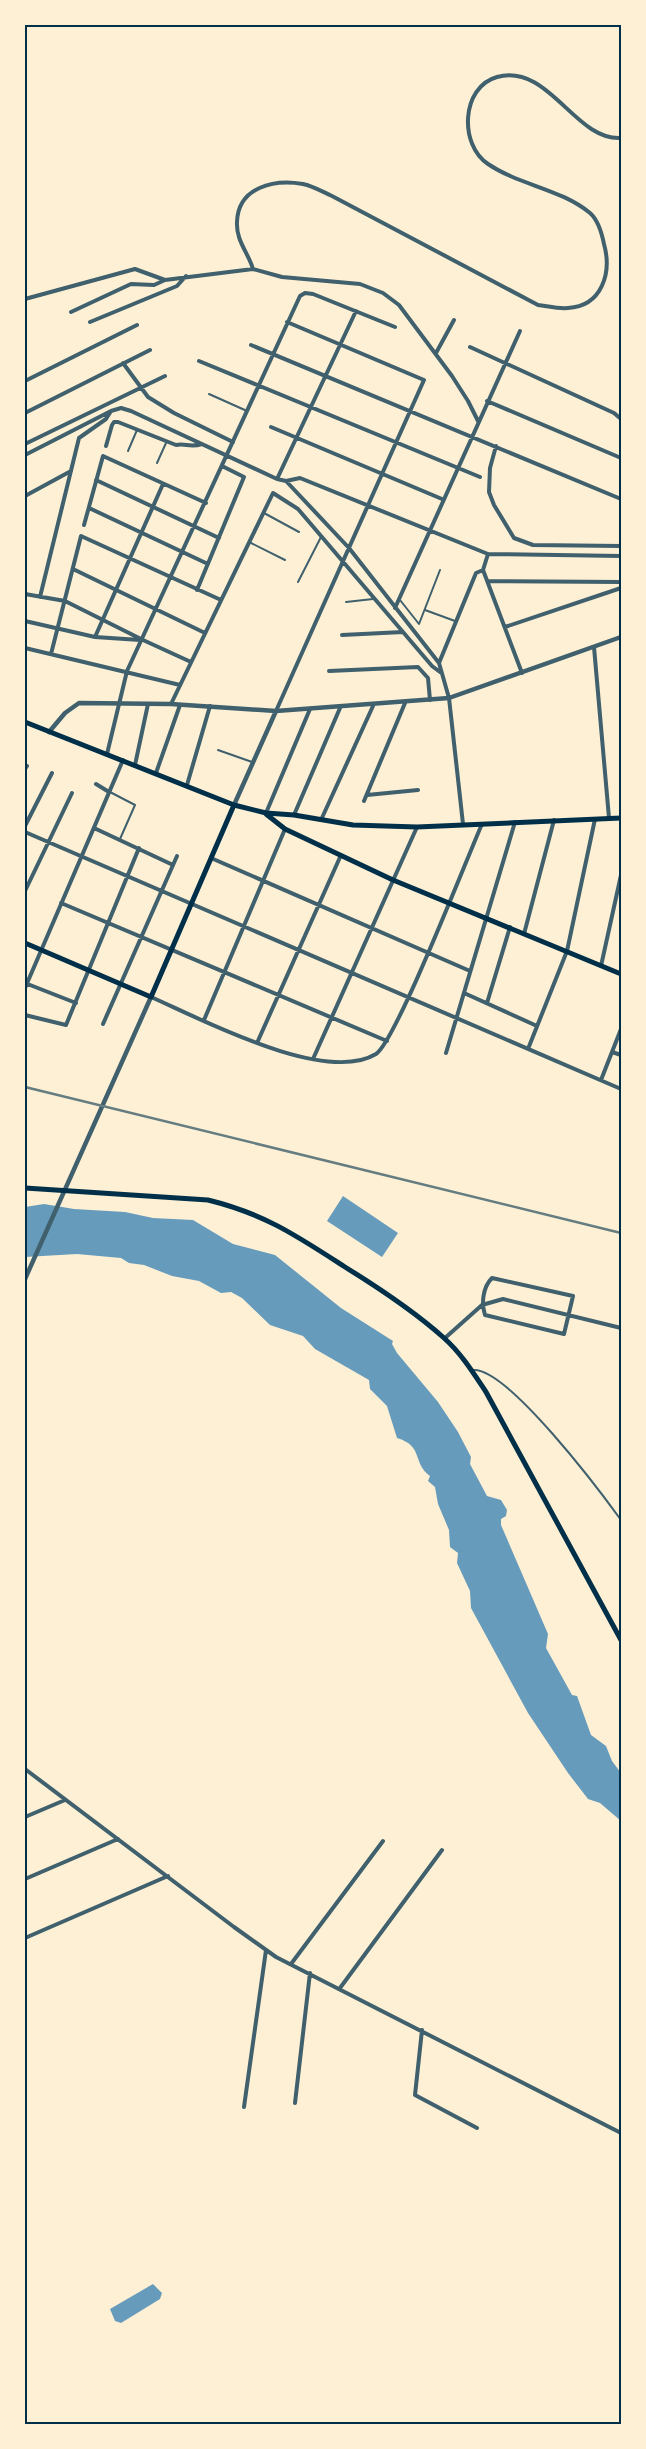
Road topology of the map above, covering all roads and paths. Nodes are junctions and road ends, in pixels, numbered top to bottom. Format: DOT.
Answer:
graph roads {
  1 [pos="621,138"];
  2 [pos="253,269"];
  3 [pos="186,276"];
  4 [pos="165,280"];
  5 [pos="25,299"];
  6 [pos="356,311"];
  7 [pos="71,312"];
  8 [pos="454,320"];
  9 [pos="90,322"];
  10 [pos="288,322"];
  11 [pos="137,325"];
  12 [pos="396,327"];
  13 [pos="520,331"];
  14 [pos="340,344"];
  15 [pos="251,345"];
  16 [pos="470,347"];
  17 [pos="150,350"];
  18 [pos="436,353"];
  19 [pos="273,354"];
  20 [pos="199,361"];
  21 [pos="123,364"];
  22 [pos="505,364"];
  23 [pos="165,376"];
  24 [pos="326,376"];
  25 [pos="25,381"];
  26 [pos="259,385"];
  27 [pos="142,387"];
  28 [pos="208,394"];
  29 [pos="487,401"];
  30 [pos="312,407"];
  31 [pos="111,411"];
  32 [pos="247,411"];
  33 [pos="410,411"];
  34 [pos="25,413"];
  35 [pos="621,419"];
  36 [pos="478,421"];
  37 [pos="271,427"];
  38 [pos="137,429"];
  39 [pos="471,435"];
  40 [pos="298,438"];
  41 [pos="166,441"];
  42 [pos="233,442"];
  43 [pos="396,442"];
  44 [pos="25,444"];
  45 [pos="202,444"];
  46 [pos="106,446"];
  47 [pos="496,446"];
  48 [pos="128,451"];
  49 [pos="25,455"];
  50 [pos="227,455"];
  51 [pos="621,458"];
  52 [pos="157,463"];
  53 [pos="222,466"];
  54 [pos="457,467"];
  55 [pos="71,471"];
  56 [pos="382,474"];
  57 [pos="480,477"];
  58 [pos="277,479"];
  59 [pos="96,480"];
  60 [pos="286,481"];
  61 [pos="163,484"];
  62 [pos="25,496"];
  63 [pos="442,499"];
  64 [pos="621,499"];
  65 [pos="206,503"];
  66 [pos="368,506"];
  67 [pos="89,508"];
  68 [pos="152,508"];
  69 [pos="263,513"];
  70 [pos="84,525"];
  71 [pos="195,527"];
  72 [pos="428,531"];
  73 [pos="300,532"];
  74 [pos="142,533"];
  75 [pos="321,536"];
  76 [pos="219,538"];
  77 [pos="248,542"];
  78 [pos="621,546"];
  79 [pos="349,548"];
  80 [pos="183,553"];
  81 [pos="488,554"];
  82 [pos="621,556"];
  83 [pos="130,559"];
  84 [pos="285,560"];
  85 [pos="343,562"];
  86 [pos="208,564"];
  87 [pos="73,569"];
  88 [pos="440,570"];
  89 [pos="483,570"];
  90 [pos="171,578"];
  91 [pos="488,581"];
  92 [pos="298,582"];
  93 [pos="621,582"];
  94 [pos="621,588"];
  95 [pos="116,590"];
  96 [pos="197,590"];
  97 [pos="25,594"];
  98 [pos="40,597"];
  99 [pos="398,598"];
  100 [pos="374,599"];
  101 [pos="221,600"];
  102 [pos="65,601"];
  103 [pos="346,602"];
  104 [pos="395,608"];
  105 [pos="156,610"];
  106 [pos="425,610"];
  107 [pos="25,621"];
  108 [pos="102,621"];
  109 [pos="457,622"];
  110 [pos="505,627"];
  111 [pos="58,628"];
  112 [pos="403,632"];
  113 [pos="205,633"];
  114 [pos="342,636"];
  115 [pos="95,637"];
  116 [pos="621,637"];
  117 [pos="143,640"];
  118 [pos="594,647"];
  119 [pos="25,648"];
  120 [pos="51,654"];
  121 [pos="191,662"];
  122 [pos="439,663"];
  123 [pos="127,671"];
  124 [pos="329,671"];
  125 [pos="441,672"];
  126 [pos="522,673"];
  127 [pos="180,684"];
  128 [pos="449,698"];
  129 [pos="430,700"];
  130 [pos="120,703"];
  131 [pos="405,703"];
  132 [pos="148,704"];
  133 [pos="171,704"];
  134 [pos="180,705"];
  135 [pos="210,706"];
  136 [pos="373,706"];
  137 [pos="340,708"];
  138 [pos="310,709"];
  139 [pos="276,711"];
  140 [pos="25,722"];
  141 [pos="49,732"];
  142 [pos="218,750"];
  143 [pos="107,754"];
  144 [pos="123,760"];
  145 [pos="252,762"];
  146 [pos="135,765"];
  147 [pos="52,773"];
  148 [pos="156,773"];
  149 [pos="96,784"];
  150 [pos="187,785"];
  151 [pos="418,790"];
  152 [pos="109,792"];
  153 [pos="72,793"];
  154 [pos="367,795"];
  155 [pos="364,801"];
  156 [pos="234,804"];
  157 [pos="266,813"];
  158 [pos="294,815"];
  159 [pos="595,818"];
  160 [pos="609,818"];
  161 [pos="621,818"];
  162 [pos="554,819"];
  163 [pos="321,820"];
  164 [pos="516,822"];
  165 [pos="463,824"];
  166 [pos="482,824"];
  167 [pos="25,826"];
  168 [pos="417,826"];
  169 [pos="94,828"];
  170 [pos="285,829"];
  171 [pos="25,832"];
  172 [pos="120,839"];
  173 [pos="49,842"];
  174 [pos="139,848"];
  175 [pos="341,855"];
  176 [pos="81,856"];
  177 [pos="177,856"];
  178 [pos="211,858"];
  179 [pos="173,865"];
  180 [pos="621,875"];
  181 [pos="128,876"];
  182 [pos="264,880"];
  183 [pos="393,880"];
  184 [pos="162,890"];
  185 [pos="25,891"];
  186 [pos="61,902"];
  187 [pos="191,903"];
  188 [pos="448,903"];
  189 [pos="319,905"];
  190 [pos="486,918"];
  191 [pos="108,923"];
  192 [pos="244,925"];
  193 [pos="510,927"];
  194 [pos="371,928"];
  195 [pos="524,934"];
  196 [pos="141,937"];
  197 [pos="25,942"];
  198 [pos="300,949"];
  199 [pos="41,950"];
  200 [pos="171,950"];
  201 [pos="567,951"];
  202 [pos="427,952"];
  203 [pos="601,966"];
  204 [pos="89,971"];
  205 [pos="352,971"];
  206 [pos="470,971"];
  207 [pos="224,973"];
  208 [pos="621,974"];
  209 [pos="26,983"];
  210 [pos="120,984"];
  211 [pos="25,988"];
  212 [pos="464,993"];
  213 [pos="279,996"];
  214 [pos="408,996"];
  215 [pos="151,997"];
  216 [pos="76,1003"];
  217 [pos="487,1003"];
  218 [pos="25,1015"];
  219 [pos="457,1017"];
  220 [pos="330,1018"];
  221 [pos="204,1020"];
  222 [pos="103,1024"];
  223 [pos="537,1026"];
  224 [pos="621,1029"];
  225 [pos="387,1041"];
  226 [pos="257,1043"];
  227 [pos="528,1048"];
  228 [pos="446,1052"];
  229 [pos="612,1052"];
  230 [pos="621,1055"];
  231 [pos="313,1059"];
  232 [pos="601,1080"];
  233 [pos="621,1089"];
  234 [pos="25,1188"];
  235 [pos="25,1279"];
  236 [pos="482,1305"];
  237 [pos="569,1316"];
  238 [pos="621,1328"];
  239 [pos="445,1338"];
  240 [pos="471,1370"];
  241 [pos="621,1520"];
  242 [pos="621,1640"];
  243 [pos="25,1769"];
  244 [pos="65,1800"];
  245 [pos="25,1817"];
  246 [pos="118,1839"];
  247 [pos="383,1841"];
  248 [pos="442,1850"];
  249 [pos="168,1876"];
  250 [pos="25,1878"];
  251 [pos="25,1938"];
  252 [pos="266,1950"];
  253 [pos="292,1964"];
  254 [pos="310,1973"];
  255 [pos="340,1988"];
  256 [pos="422,2030"];
  257 [pos="295,2103"];
  258 [pos="244,2107"];
  259 [pos="477,2128"];
  260 [pos="621,2133"];
  1 -- 2 [label="street"];
  2 -- 3 [label="street"];
  2 -- 18 [label="street"];
  3 -- 4 [label="street"];
  3 -- 9 [label="street"];
  4 -- 5 [label="street"];
  4 -- 7 [label="street"];
  6 -- 10 [label="street"];
  6 -- 12 [label="street"];
  6 -- 14 [label="street"];
  8 -- 18 [label="street"];
  10 -- 14 [label="street"];
  10 -- 19 [label="street"];
  11 -- 25 [label="street"];
  13 -- 22 [label="street"];
  14 -- 24 [label="street"];
  14 -- 33 [label="street"];
  15 -- 19 [label="street"];
  16 -- 22 [label="street"];
  17 -- 21 [label="street"];
  18 -- 36 [label="street"];
  19 -- 24 [label="street"];
  19 -- 26 [label="street"];
  20 -- 26 [label="street"];
  21 -- 27 [label="street"];
  21 -- 34 [label="street"];
  22 -- 29 [label="street"];
  22 -- 35 [label="street"];
  23 -- 27 [label="street"];
  24 -- 30 [label="street"];
  24 -- 33 [label="street"];
  26 -- 30 [label="street"];
  26 -- 32 [label="street"];
  27 -- 42 [label="street"];
  27 -- 44 [label="street"];
  28 -- 32 [label="lane"];
  29 -- 36 [label="street"];
  29 -- 51 [label="street"];
  30 -- 40 [label="street"];
  30 -- 43 [label="street"];
  31 -- 45 [label="street"];
  31 -- 49 [label="street"];
  31 -- 55 [label="street"];
  32 -- 42 [label="street"];
  33 -- 39 [label="street"];
  33 -- 43 [label="street"];
  36 -- 39 [label="street"];
  37 -- 40 [label="street"];
  38 -- 41 [label="street"];
  38 -- 46 [label="street"];
  38 -- 48 [label="lane"];
  39 -- 47 [label="street"];
  39 -- 54 [label="street"];
  40 -- 56 [label="street"];
  40 -- 58 [label="street"];
  41 -- 45 [label="street"];
  41 -- 52 [label="lane"];
  42 -- 50 [label="street"];
  43 -- 54 [label="street"];
  43 -- 56 [label="street"];
  45 -- 50 [label="street"];
  47 -- 64 [label="street"];
  47 -- 78 [label="street"];
  50 -- 53 [label="street"];
  50 -- 58 [label="street"];
  53 -- 65 [label="street"];
  53 -- 76 [label="street"];
  54 -- 57 [label="street"];
  54 -- 63 [label="street"];
  55 -- 62 [label="street"];
  55 -- 98 [label="street"];
  56 -- 63 [label="street"];
  56 -- 66 [label="street"];
  58 -- 60 [label="street"];
  59 -- 61 [label="street"];
  59 -- 67 [label="street"];
  59 -- 68 [label="street"];
  60 -- 66 [label="street"];
  60 -- 79 [label="street"];
  61 -- 65 [label="street"];
  61 -- 68 [label="street"];
  63 -- 72 [label="street"];
  65 -- 71 [label="street"];
  66 -- 72 [label="street"];
  66 -- 79 [label="street"];
  67 -- 70 [label="street"];
  67 -- 74 [label="street"];
  68 -- 71 [label="street"];
  68 -- 74 [label="street"];
  69 -- 73 [label="lane"];
  69 -- 75 [label="street"];
  69 -- 77 [label="street"];
  71 -- 76 [label="street"];
  71 -- 80 [label="street"];
  72 -- 81 [label="street"];
  72 -- 99 [label="street"];
  74 -- 80 [label="street"];
  74 -- 83 [label="street"];
  75 -- 85 [label="street"];
  75 -- 92 [label="lane"];
  76 -- 86 [label="street"];
  77 -- 84 [label="lane"];
  77 -- 101 [label="street"];
  79 -- 85 [label="street"];
  79 -- 104 [label="street"];
  80 -- 86 [label="street"];
  80 -- 90 [label="street"];
  81 -- 82 [label="street"];
  81 -- 89 [label="street"];
  83 -- 87 [label="street"];
  83 -- 90 [label="street"];
  83 -- 95 [label="street"];
  85 -- 100 [label="street"];
  85 -- 139 [label="street"];
  86 -- 96 [label="street"];
  87 -- 95 [label="street"];
  87 -- 102 [label="street"];
  88 -- 106 [label="lane"];
  89 -- 91 [label="street"];
  89 -- 109 [label="street"];
  90 -- 96 [label="street"];
  90 -- 105 [label="street"];
  91 -- 93 [label="street"];
  91 -- 110 [label="street"];
  94 -- 110 [label="street"];
  95 -- 105 [label="street"];
  95 -- 108 [label="street"];
  96 -- 101 [label="street"];
  97 -- 98 [label="street"];
  98 -- 102 [label="street"];
  99 -- 104 [label="street"];
  99 -- 106 [label="lane"];
  100 -- 103 [label="lane"];
  100 -- 112 [label="street"];
  101 -- 113 [label="street"];
  102 -- 108 [label="street"];
  102 -- 111 [label="street"];
  104 -- 122 [label="street"];
  105 -- 113 [label="street"];
  105 -- 117 [label="street"];
  106 -- 109 [label="lane"];
  107 -- 111 [label="street"];
  108 -- 115 [label="street"];
  108 -- 117 [label="street"];
  109 -- 122 [label="street"];
  110 -- 126 [label="street"];
  111 -- 115 [label="street"];
  111 -- 120 [label="street"];
  112 -- 114 [label="street"];
  112 -- 125 [label="street"];
  113 -- 121 [label="street"];
  115 -- 117 [label="street"];
  116 -- 118 [label="street"];
  117 -- 121 [label="street"];
  117 -- 123 [label="street"];
  118 -- 126 [label="street"];
  118 -- 160 [label="street"];
  119 -- 120 [label="street"];
  120 -- 123 [label="street"];
  121 -- 127 [label="street"];
  122 -- 125 [label="street"];
  123 -- 127 [label="street"];
  123 -- 130 [label="street"];
  124 -- 129 [label="street"];
  125 -- 128 [label="street"];
  126 -- 128 [label="street"];
  127 -- 133 [label="street"];
  128 -- 129 [label="street"];
  128 -- 165 [label="street"];
  129 -- 131 [label="street"];
  130 -- 132 [label="street"];
  130 -- 141 [label="street"];
  130 -- 143 [label="street"];
  131 -- 136 [label="street"];
  131 -- 154 [label="street"];
  132 -- 133 [label="street"];
  132 -- 146 [label="street"];
  133 -- 134 [label="street"];
  134 -- 135 [label="street"];
  134 -- 148 [label="street"];
  135 -- 139 [label="street"];
  135 -- 150 [label="street"];
  136 -- 137 [label="street"];
  136 -- 163 [label="street"];
  137 -- 138 [label="street"];
  137 -- 158 [label="street"];
  138 -- 139 [label="street"];
  138 -- 157 [label="street"];
  139 -- 145 [label="street"];
  140 -- 141 [label="main road"];
  141 -- 143 [label="main road"];
  142 -- 145 [label="lane"];
  143 -- 144 [label="main road"];
  144 -- 146 [label="main road"];
  144 -- 152 [label="street"];
  145 -- 156 [label="street"];
  146 -- 148 [label="main road"];
  147 -- 167 [label="street"];
  148 -- 150 [label="main road"];
  149 -- 152 [label="street"];
  150 -- 156 [label="main road"];
  151 -- 154 [label="street"];
  152 -- 169 [label="street"];
  152 -- 172 [label="lane"];
  153 -- 173 [label="street"];
  154 -- 155 [label="street"];
  156 -- 157 [label="main road"];
  156 -- 178 [label="main road"];
  157 -- 158 [label="main road"];
  157 -- 170 [label="main road"];
  158 -- 163 [label="main road"];
  159 -- 160 [label="main road"];
  159 -- 162 [label="main road"];
  159 -- 201 [label="street"];
  160 -- 161 [label="main road"];
  162 -- 164 [label="main road"];
  162 -- 195 [label="street"];
  163 -- 168 [label="main road"];
  164 -- 166 [label="main road"];
  164 -- 190 [label="street"];
  165 -- 166 [label="main road"];
  165 -- 168 [label="main road"];
  166 -- 188 [label="street"];
  168 -- 183 [label="street"];
  169 -- 172 [label="street"];
  169 -- 176 [label="street"];
  170 -- 175 [label="main road"];
  170 -- 182 [label="street"];
  171 -- 173 [label="street"];
  172 -- 174 [label="street"];
  173 -- 176 [label="street"];
  173 -- 185 [label="street"];
  174 -- 179 [label="street"];
  174 -- 181 [label="street"];
  175 -- 183 [label="main road"];
  175 -- 189 [label="street"];
  176 -- 181 [label="street"];
  176 -- 186 [label="street"];
  177 -- 179 [label="street"];
  178 -- 182 [label="street"];
  178 -- 187 [label="main road"];
  179 -- 184 [label="street"];
  180 -- 203 [label="street"];
  181 -- 184 [label="street"];
  181 -- 191 [label="street"];
  182 -- 189 [label="street"];
  182 -- 192 [label="street"];
  183 -- 188 [label="main road"];
  183 -- 194 [label="street"];
  184 -- 187 [label="street"];
  184 -- 196 [label="street"];
  186 -- 191 [label="street"];
  186 -- 199 [label="street"];
  187 -- 192 [label="street"];
  187 -- 200 [label="main road"];
  188 -- 190 [label="main road"];
  188 -- 202 [label="street"];
  189 -- 194 [label="street"];
  189 -- 198 [label="street"];
  190 -- 193 [label="main road"];
  190 -- 206 [label="street"];
  191 -- 196 [label="street"];
  191 -- 204 [label="street"];
  192 -- 198 [label="street"];
  192 -- 207 [label="street"];
  193 -- 195 [label="main road"];
  193 -- 217 [label="street"];
  194 -- 202 [label="street"];
  194 -- 205 [label="street"];
  195 -- 201 [label="main road"];
  196 -- 200 [label="street"];
  196 -- 210 [label="street"];
  197 -- 199 [label="main road"];
  198 -- 205 [label="street"];
  198 -- 213 [label="street"];
  199 -- 204 [label="main road"];
  199 -- 209 [label="street"];
  200 -- 207 [label="street"];
  200 -- 215 [label="main road"];
  201 -- 203 [label="main road"];
  201 -- 223 [label="street"];
  202 -- 206 [label="street"];
  202 -- 214 [label="street"];
  203 -- 208 [label="main road"];
  204 -- 210 [label="main road"];
  204 -- 216 [label="street"];
  205 -- 214 [label="street"];
  205 -- 220 [label="street"];
  206 -- 212 [label="street"];
  207 -- 213 [label="street"];
  207 -- 221 [label="street"];
  209 -- 211 [label="street"];
  209 -- 216 [label="street"];
  210 -- 215 [label="main road"];
  210 -- 222 [label="street"];
  212 -- 217 [label="street"];
  212 -- 219 [label="street"];
  213 -- 220 [label="street"];
  213 -- 226 [label="street"];
  214 -- 219 [label="street"];
  214 -- 225 [label="street"];
  215 -- 221 [label="street"];
  215 -- 235 [label="street"];
  216 -- 218 [label="street"];
  217 -- 223 [label="street"];
  219 -- 227 [label="street"];
  219 -- 228 [label="street"];
  220 -- 225 [label="street"];
  220 -- 231 [label="street"];
  221 -- 226 [label="street"];
  223 -- 227 [label="street"];
  224 -- 229 [label="street"];
  225 -- 231 [label="street"];
  226 -- 231 [label="street"];
  227 -- 232 [label="street"];
  229 -- 230 [label="street"];
  229 -- 232 [label="street"];
  232 -- 233 [label="street"];
  234 -- 239 [label="main road"];
  236 -- 237 [label="street"];
  236 -- 237 [label="street"];
  236 -- 237 [label="street"];
  236 -- 239 [label="street"];
  237 -- 238 [label="street"];
  239 -- 240 [label="main road"];
  240 -- 241 [label="lane"];
  240 -- 242 [label="main road"];
  243 -- 244 [label="street"];
  244 -- 245 [label="street"];
  244 -- 246 [label="street"];
  246 -- 249 [label="street"];
  246 -- 250 [label="street"];
  247 -- 253 [label="street"];
  248 -- 255 [label="street"];
  249 -- 251 [label="street"];
  249 -- 252 [label="street"];
  252 -- 253 [label="street"];
  252 -- 258 [label="street"];
  253 -- 254 [label="street"];
  254 -- 255 [label="street"];
  254 -- 257 [label="street"];
  255 -- 256 [label="street"];
  256 -- 259 [label="street"];
  256 -- 260 [label="street"];
}
